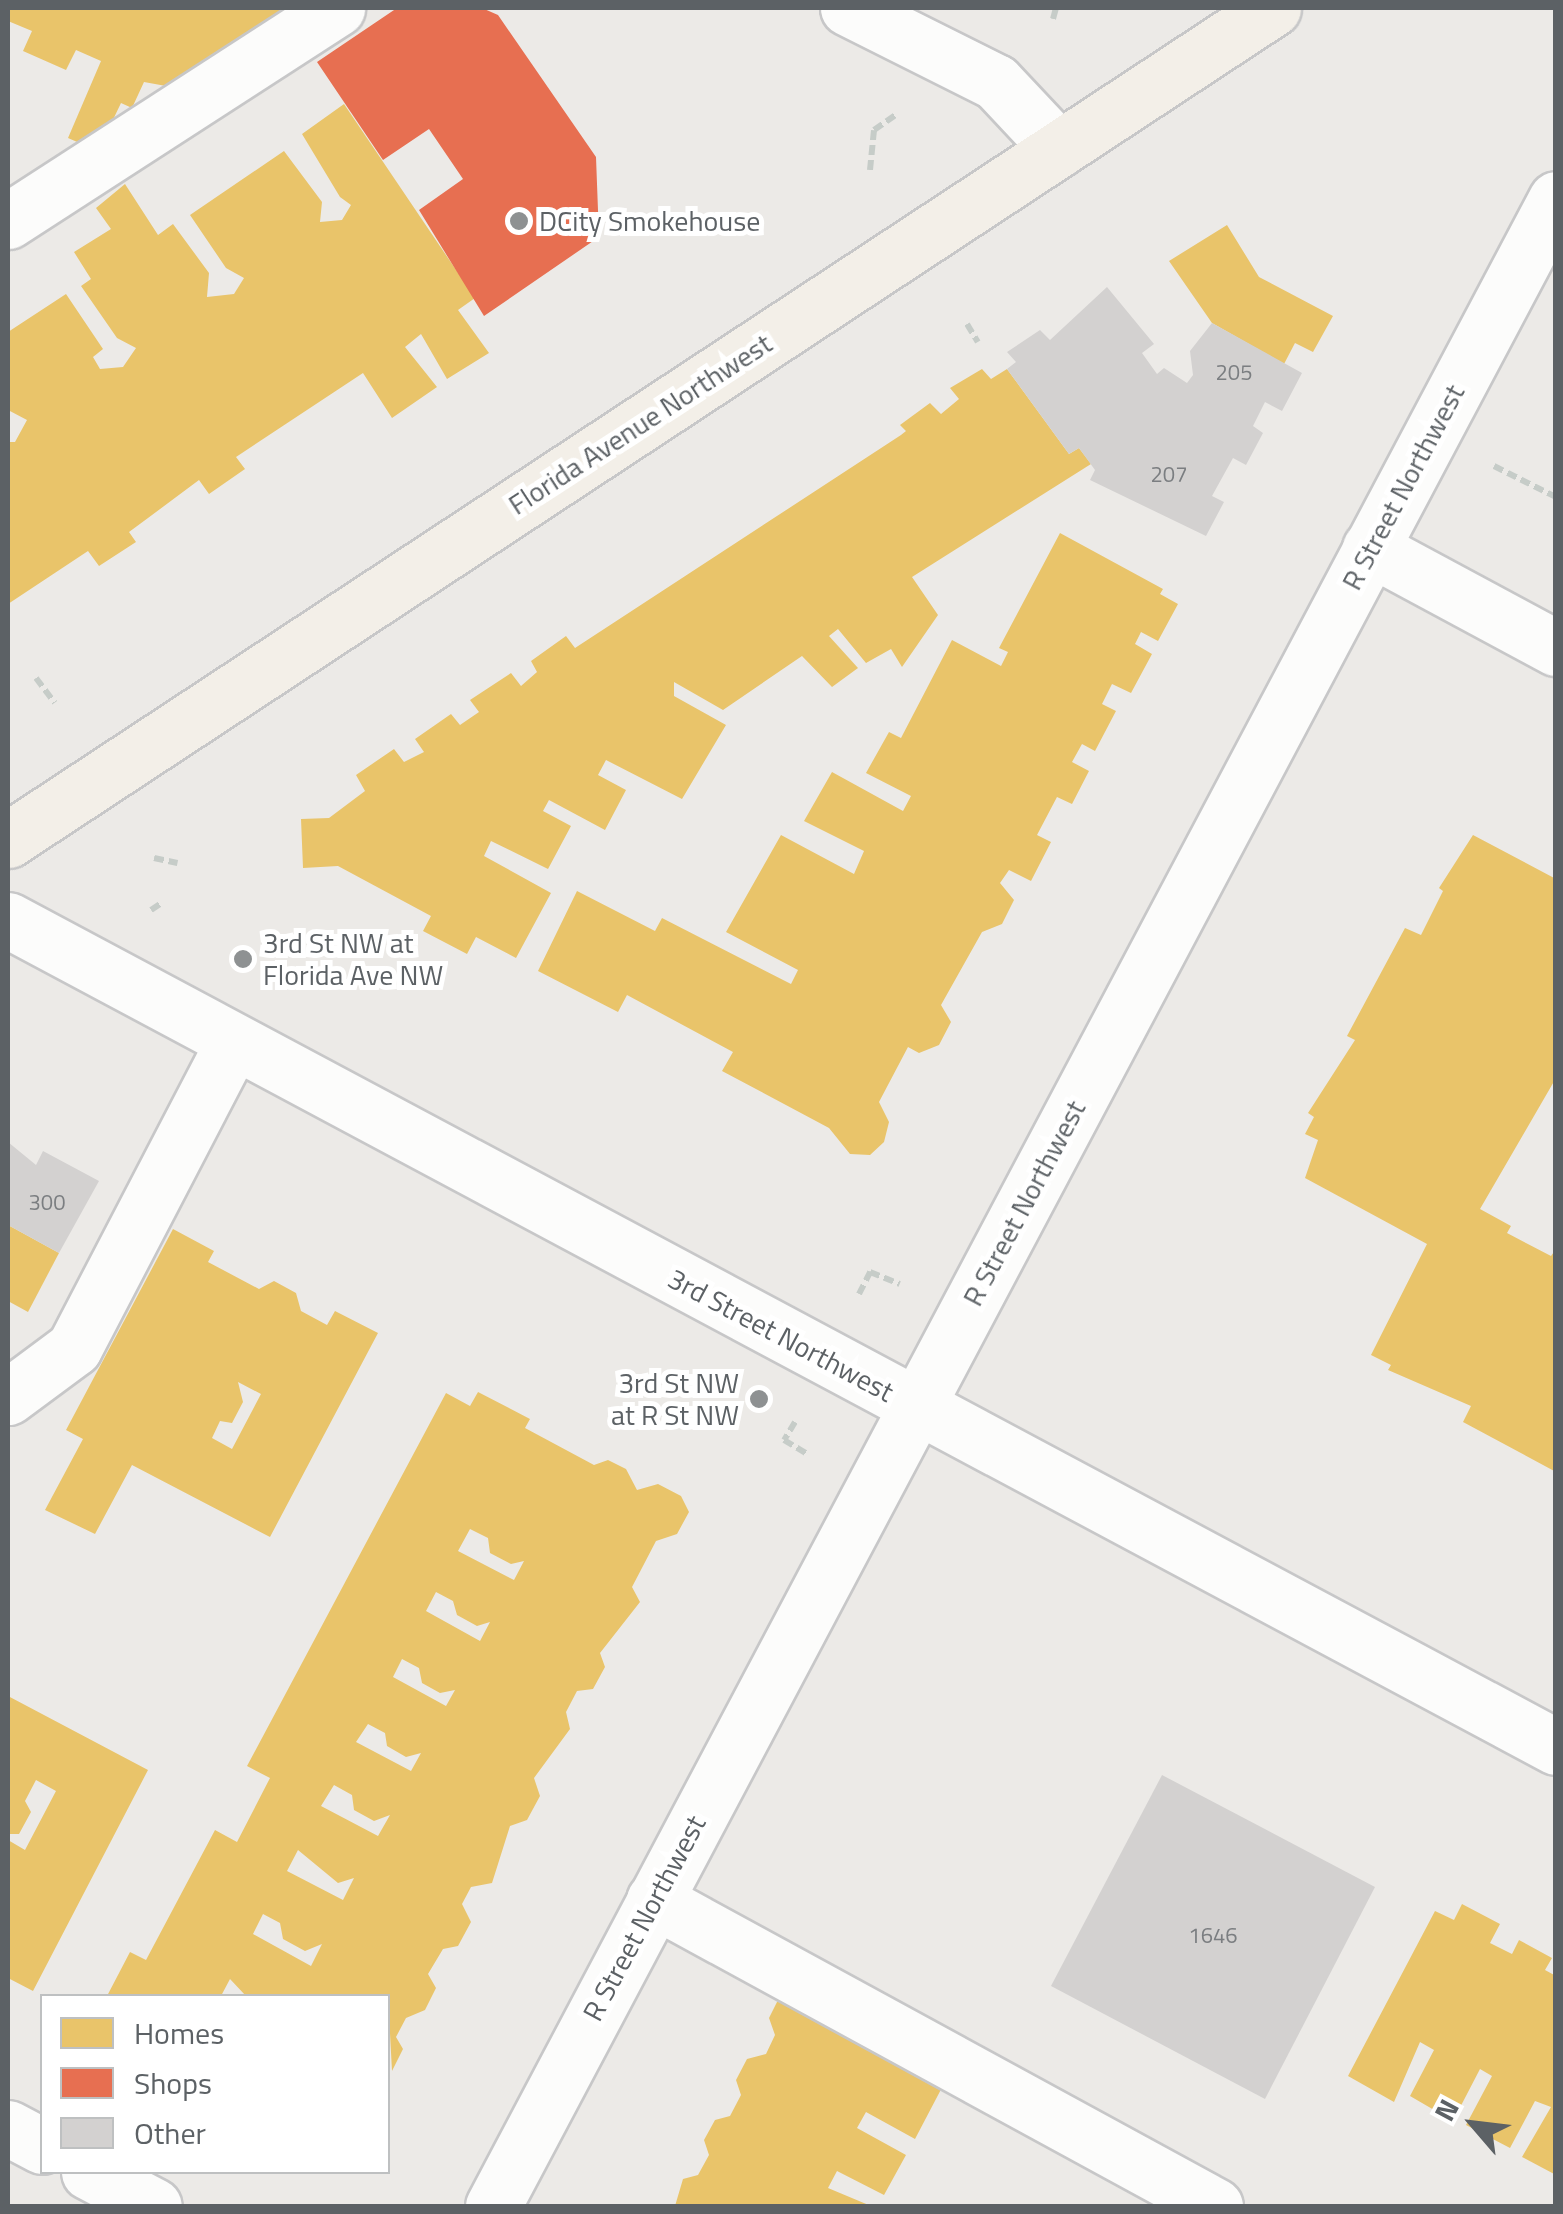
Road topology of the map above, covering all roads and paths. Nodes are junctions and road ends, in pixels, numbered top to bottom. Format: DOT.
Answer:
graph roads {
  1 [pos="337,8"];
  2 [pos="848,8"];
  3 [pos="1056,8"];
  4 [pos="1273,8"];
  5 [pos="1053,19"];
  6 [pos="902,110"];
  7 [pos="1059,149"];
  8 [pos="870,170"];
  9 [pos="1556,199"];
  10 [pos="8,221"];
  11 [pos="967,324"];
  12 [pos="978,342"];
  13 [pos="1494,465"];
  14 [pos="1556,497"];
  15 [pos="1370,548"];
  16 [pos="1556,648"];
  17 [pos="36,678"];
  18 [pos="55,703"];
  19 [pos="8,840"];
  20 [pos="154,858"];
  21 [pos="178,863"];
  22 [pos="163,902"];
  23 [pos="151,910"];
  24 [pos="8,920"];
  25 [pos="233,1042"];
  26 [pos="902,1285"];
  27 [pos="856,1300"];
  28 [pos="8,1398"];
  29 [pos="916,1407"];
  30 [pos="796,1420"];
  31 [pos="808,1454"];
  32 [pos="1556,1747"];
  33 [pos="654,1900"];
  34 [pos="8,2128"];
  35 [pos="40,2145"];
  36 [pos="93,2174"];
  37 [pos="154,2206"];
  38 [pos="492,2206"];
  39 [pos="1215,2206"];
  1 -- 10 [label="street"];
  2 -- 7 [label="street"];
  3 -- 5 [label="path"];
  4 -- 7 [label="main road, Florida Avenue Northwest"];
  6 -- 8 [label="path"];
  7 -- 19 [label="main road, Florida Avenue Northwest"];
  9 -- 15 [label="street, R Street Northwest"];
  11 -- 12 [label="path"];
  13 -- 14 [label="path"];
  15 -- 16 [label="street"];
  15 -- 29 [label="street, R Street Northwest"];
  17 -- 18 [label="path"];
  20 -- 21 [label="path"];
  22 -- 23 [label="path"];
  24 -- 25 [label="street, 3rd Street Northwest"];
  25 -- 28 [label="street"];
  25 -- 29 [label="street, 3rd Street Northwest"];
  26 -- 27 [label="path"];
  29 -- 32 [label="street, 3rd Street Northwest"];
  29 -- 33 [label="street, R Street Northwest"];
  30 -- 31 [label="path"];
  33 -- 38 [label="street, R Street Northwest"];
  33 -- 39 [label="street"];
  34 -- 35 [label="street"];
  36 -- 37 [label="street"];
}
